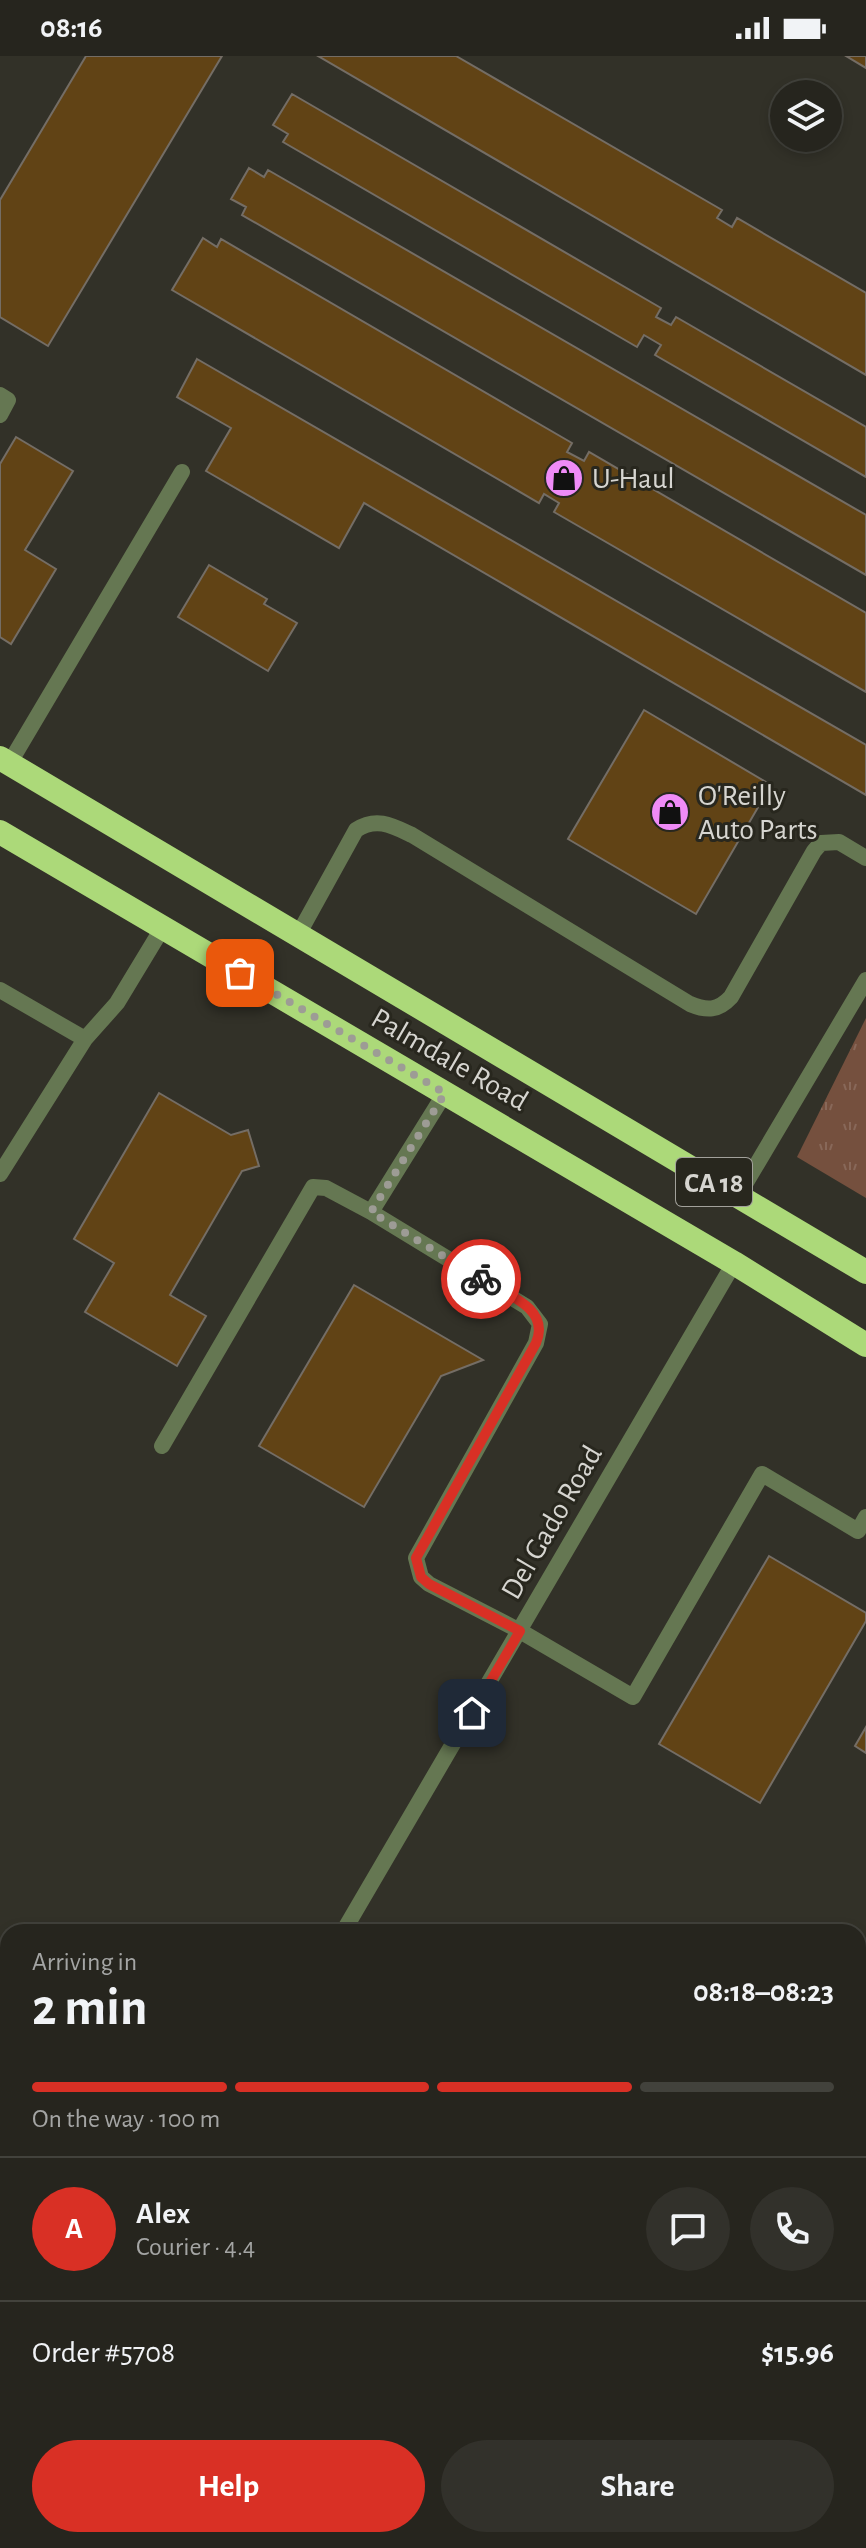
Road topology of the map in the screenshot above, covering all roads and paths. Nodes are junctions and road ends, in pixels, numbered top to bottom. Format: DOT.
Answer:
graph roads {
  1 [pos="0,395"];
  2 [pos="0,415"];
  3 [pos="182,472"];
  4 [pos="5,761"];
  5 [pos="0,832"];
  6 [pos="866,858"];
  7 [pos="163,927"];
  8 [pos="298,935"];
  9 [pos="866,980"];
  10 [pos="0,990"];
  11 [pos="85,1039"];
  12 [pos="445,1093"];
  13 [pos="0,1174"];
  14 [pos="738,1196"];
  15 [pos="371,1212"];
  16 [pos="734,1263"];
  17 [pos="866,1272"];
  18 [pos="866,1345"];
  19 [pos="162,1446"];
  20 [pos="866,1517"];
  21 [pos="520,1631"];
  22 [pos="348,1924"];
  1 -- 2 [label="street"];
  3 -- 4 [label="street"];
  4 -- 8 [label="highway, Palmdale Road / CA 18"];
  5 -- 7 [label="highway, Palmdale Road / CA 18"];
  6 -- 8 [label="street"];
  7 -- 11 [label="street"];
  7 -- 12 [label="highway, Palmdale Road / CA 18"];
  8 -- 14 [label="highway, Palmdale Road / CA 18"];
  9 -- 14 [label="street"];
  10 -- 11 [label="street"];
  11 -- 13 [label="street"];
  12 -- 15 [label="street"];
  12 -- 16 [label="highway, Palmdale Road / CA 18"];
  14 -- 17 [label="highway, Palmdale Road / CA 18"];
  15 -- 19 [label="street"];
  15 -- 21 [label="street"];
  16 -- 18 [label="highway, Palmdale Road / CA 18"];
  16 -- 21 [label="street, Del Gado Road"];
  20 -- 21 [label="street"];
  21 -- 22 [label="street, Del Gado Road"];
}
